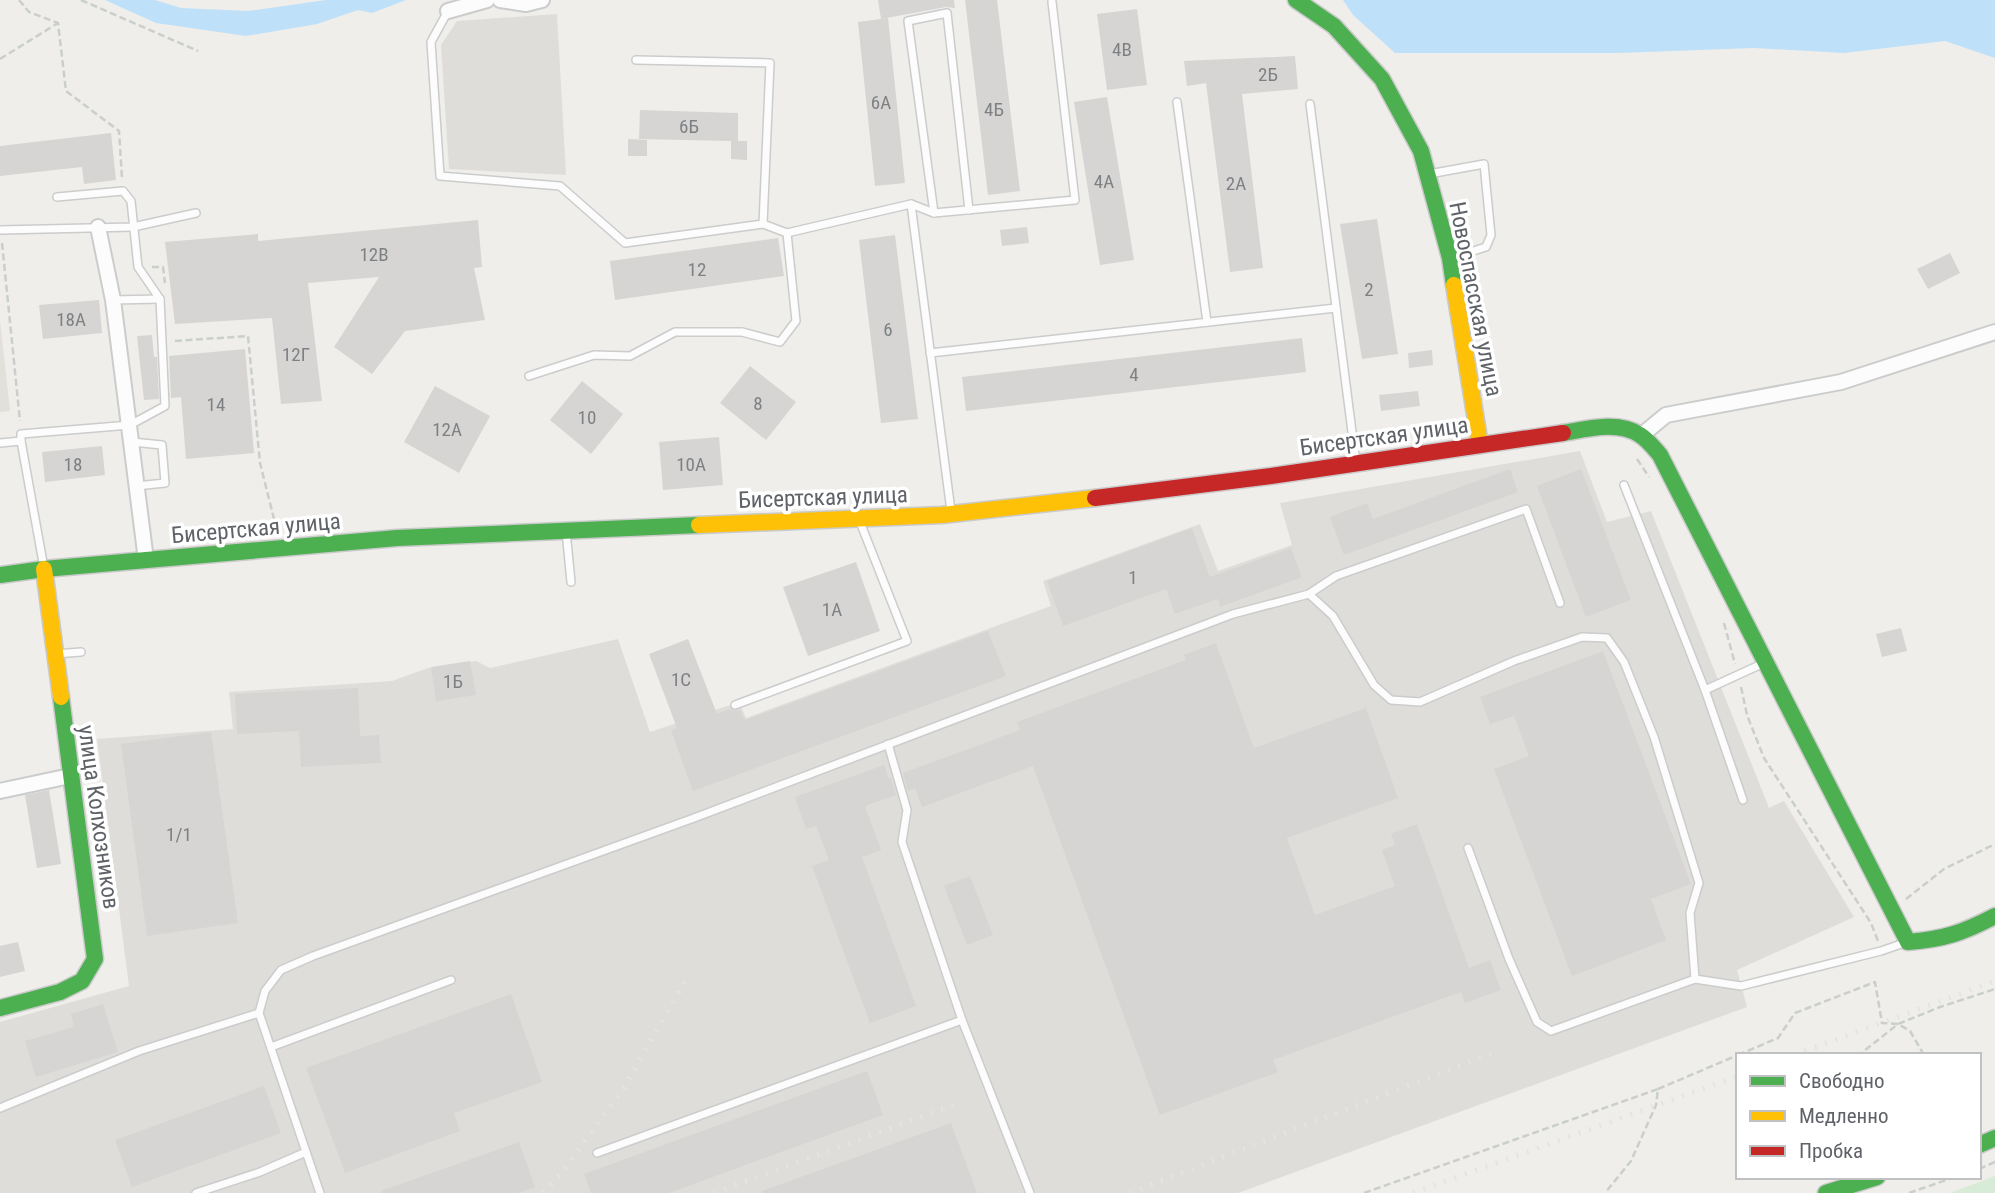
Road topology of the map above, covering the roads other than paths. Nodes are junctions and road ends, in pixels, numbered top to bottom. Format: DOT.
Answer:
graph roads {
  1 [pos="487,0"];
  2 [pos="500,0"];
  3 [pos="542,0"];
  4 [pos="1296,0"];
  5 [pos="1052,2"];
  6 [pos="447,11"];
  7 [pos="636,60"];
  8 [pos="1177,102"];
  9 [pos="1310,104"];
  10 [pos="1427,174"];
  11 [pos="57,197"];
  12 [pos="911,204"];
  13 [pos="969,210"];
  14 [pos="196,213"];
  15 [pos="934,213"];
  16 [pos="763,224"];
  17 [pos="98,227"];
  18 [pos="133,227"];
  19 [pos="1,230"];
  20 [pos="787,233"];
  21 [pos="1450,258"];
  22 [pos="160,299"];
  23 [pos="113,300"];
  24 [pos="1336,308"];
  25 [pos="1207,322"];
  26 [pos="1995,332"];
  27 [pos="930,353"];
  28 [pos="529,376"];
  29 [pos="130,425"];
  30 [pos="1643,435"];
  31 [pos="21,438"];
  32 [pos="132,442"];
  33 [pos="0,443"];
  34 [pos="1480,445"];
  35 [pos="1356,463"];
  36 [pos="1625,485"];
  37 [pos="135,486"];
  38 [pos="952,514"];
  39 [pos="858,518"];
  40 [pos="566,530"];
  41 [pos="146,560"];
  42 [pos="44,569"];
  43 [pos="0,575"];
  44 [pos="571,582"];
  45 [pos="1309,594"];
  46 [pos="1560,603"];
  47 [pos="81,652"];
  48 [pos="55,654"];
  49 [pos="1765,663"];
  50 [pos="1705,690"];
  51 [pos="735,705"];
  52 [pos="888,744"];
  53 [pos="70,776"];
  54 [pos="0,791"];
  55 [pos="1744,800"];
  56 [pos="1468,848"];
  57 [pos="1995,916"];
  58 [pos="1908,942"];
  59 [pos="1695,979"];
  60 [pos="451,981"];
  61 [pos="0,1008"];
  62 [pos="259,1013"];
  63 [pos="961,1020"];
  64 [pos="271,1047"];
  65 [pos="0,1108"];
  66 [pos="306,1152"];
  67 [pos="597,1153"];
  68 [pos="1871,1179"];
  69 [pos="196,1193"];
  70 [pos="320,1193"];
  71 [pos="1030,1193"];
  72 [pos="1828,1193"];
  1 -- 6 [label="street"];
  2 -- 3 [label="street"];
  4 -- 10 [label="main road, Новоспасская улица"];
  5 -- 13 [label="lane"];
  6 -- 16 [label="lane"];
  7 -- 16 [label="lane"];
  8 -- 25 [label="lane"];
  9 -- 24 [label="lane"];
  10 -- 21 [label="main road, Новоспасская улица"];
  10 -- 21 [label="lane"];
  11 -- 18 [label="lane"];
  12 -- 15 [label="lane"];
  12 -- 20 [label="lane"];
  12 -- 27 [label="lane"];
  13 -- 15 [label="lane"];
  13 -- 15 [label="lane"];
  14 -- 18 [label="lane"];
  16 -- 20 [label="lane"];
  17 -- 18 [label="lane"];
  17 -- 19 [label="lane"];
  17 -- 23 [label="street"];
  18 -- 22 [label="lane"];
  20 -- 28 [label="lane"];
  21 -- 34 [label="main road, Новоспасская улица"];
  22 -- 23 [label="lane"];
  22 -- 29 [label="lane"];
  23 -- 29 [label="street"];
  24 -- 25 [label="lane"];
  24 -- 35 [label="lane"];
  25 -- 27 [label="lane"];
  26 -- 30 [label="street"];
  27 -- 38 [label="lane"];
  29 -- 31 [label="lane"];
  29 -- 32 [label="street"];
  30 -- 34 [label="main road, Бисертская улица"];
  30 -- 49 [label="main road"];
  31 -- 33 [label="lane"];
  31 -- 42 [label="lane"];
  32 -- 37 [label="street"];
  32 -- 37 [label="lane"];
  34 -- 35 [label="main road, Бисертская улица"];
  35 -- 38 [label="main road, Бисертская улица"];
  36 -- 50 [label="lane"];
  37 -- 41 [label="street"];
  38 -- 39 [label="main road, Бисертская улица"];
  39 -- 40 [label="main road, Бисертская улица"];
  39 -- 51 [label="lane"];
  40 -- 41 [label="main road, Бисертская улица"];
  40 -- 44 [label="lane"];
  41 -- 42 [label="main road, Бисертская улица"];
  42 -- 43 [label="main road, Бисертская улица"];
  42 -- 48 [label="main road, улица Колхозников"];
  45 -- 46 [label="lane"];
  45 -- 52 [label="lane"];
  45 -- 59 [label="lane"];
  47 -- 48 [label="lane"];
  48 -- 53 [label="main road, улица Колхозников"];
  49 -- 50 [label="lane"];
  49 -- 58 [label="main road"];
  50 -- 55 [label="lane"];
  52 -- 62 [label="lane"];
  52 -- 63 [label="lane"];
  53 -- 54 [label="street"];
  53 -- 61 [label="main road, улица Колхозников"];
  56 -- 59 [label="lane"];
  57 -- 58 [label="main road"];
  58 -- 59 [label="lane"];
  60 -- 64 [label="lane"];
  62 -- 64 [label="lane"];
  62 -- 65 [label="lane"];
  63 -- 67 [label="lane"];
  63 -- 71 [label="lane"];
  64 -- 66 [label="lane"];
  66 -- 69 [label="lane"];
  66 -- 70 [label="lane"];
  68 -- 72 [label="main road"];
}
